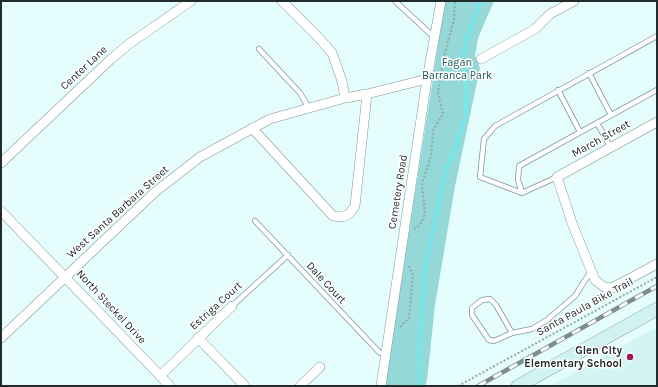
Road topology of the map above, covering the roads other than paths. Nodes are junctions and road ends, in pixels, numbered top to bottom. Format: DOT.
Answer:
graph roads {
  1 [pos="191,1"];
  2 [pos="282,1"];
  3 [pos="395,1"];
  4 [pos="441,1"];
  5 [pos="574,1"];
  6 [pos="657,36"];
  7 [pos="435,38"];
  8 [pos="259,49"];
  9 [pos="481,59"];
  10 [pos="589,73"];
  11 [pos="427,79"];
  12 [pos="558,90"];
  13 [pos="657,90"];
  14 [pos="367,94"];
  15 [pos="345,98"];
  16 [pos="309,108"];
  17 [pos="611,115"];
  18 [pos="657,122"];
  19 [pos="597,123"];
  20 [pos="252,128"];
  21 [pos="580,132"];
  22 [pos="611,148"];
  23 [pos="1,163"];
  24 [pos="558,177"];
  25 [pos="522,193"];
  26 [pos="1,211"];
  27 [pos="255,221"];
  28 [pos="288,256"];
  29 [pos="657,264"];
  30 [pos="591,271"];
  31 [pos="65,276"];
  32 [pos="232,306"];
  33 [pos="657,309"];
  34 [pos="512,333"];
  35 [pos="1,338"];
  36 [pos="198,338"];
  37 [pos="385,355"];
  38 [pos="320,367"];
  39 [pos="160,376"];
  40 [pos="170,386"];
  41 [pos="245,386"];
  42 [pos="300,386"];
  43 [pos="381,386"];
  44 [pos="518,386"];
  1 -- 23 [label="street, Center Lane"];
  2 -- 15 [label="street"];
  3 -- 7 [label="lane"];
  4 -- 7 [label="street, Cemetery Road"];
  5 -- 9 [label="street"];
  6 -- 10 [label="lane"];
  7 -- 11 [label="street, Cemetery Road"];
  8 -- 16 [label="lane"];
  10 -- 12 [label="lane"];
  10 -- 17 [label="lane"];
  11 -- 14 [label="street, West Santa Barbara Street"];
  11 -- 37 [label="street, Cemetery Road"];
  12 -- 21 [label="lane"];
  12 -- 25 [label="lane"];
  13 -- 17 [label="lane"];
  14 -- 15 [label="street, West Santa Barbara Street"];
  14 -- 20 [label="street"];
  15 -- 16 [label="street, West Santa Barbara Street"];
  16 -- 20 [label="street, West Santa Barbara Street"];
  17 -- 19 [label="lane"];
  18 -- 22 [label="street, March Street"];
  19 -- 21 [label="lane"];
  19 -- 22 [label="lane"];
  20 -- 31 [label="street, West Santa Barbara Street"];
  21 -- 25 [label="lane"];
  22 -- 24 [label="street, March Street"];
  24 -- 25 [label="lane"];
  24 -- 30 [label="street"];
  26 -- 31 [label="street, North Steckel Drive"];
  27 -- 28 [label="lane, Dale Court"];
  28 -- 32 [label="lane, Estriga Court"];
  28 -- 37 [label="lane, Dale Court"];
  29 -- 30 [label="street"];
  30 -- 34 [label="lane"];
  31 -- 35 [label="street, West Santa Barbara Street"];
  31 -- 39 [label="street, North Steckel Drive"];
  32 -- 36 [label="street, Estriga Court"];
  33 -- 44 [label="street"];
  34 -- 34 [label="lane"];
  36 -- 39 [label="street, Estriga Court"];
  36 -- 41 [label="street"];
  37 -- 43 [label="street, Cemetery Road"];
  38 -- 42 [label="street"];
  39 -- 40 [label="street, North Steckel Drive"];
}
